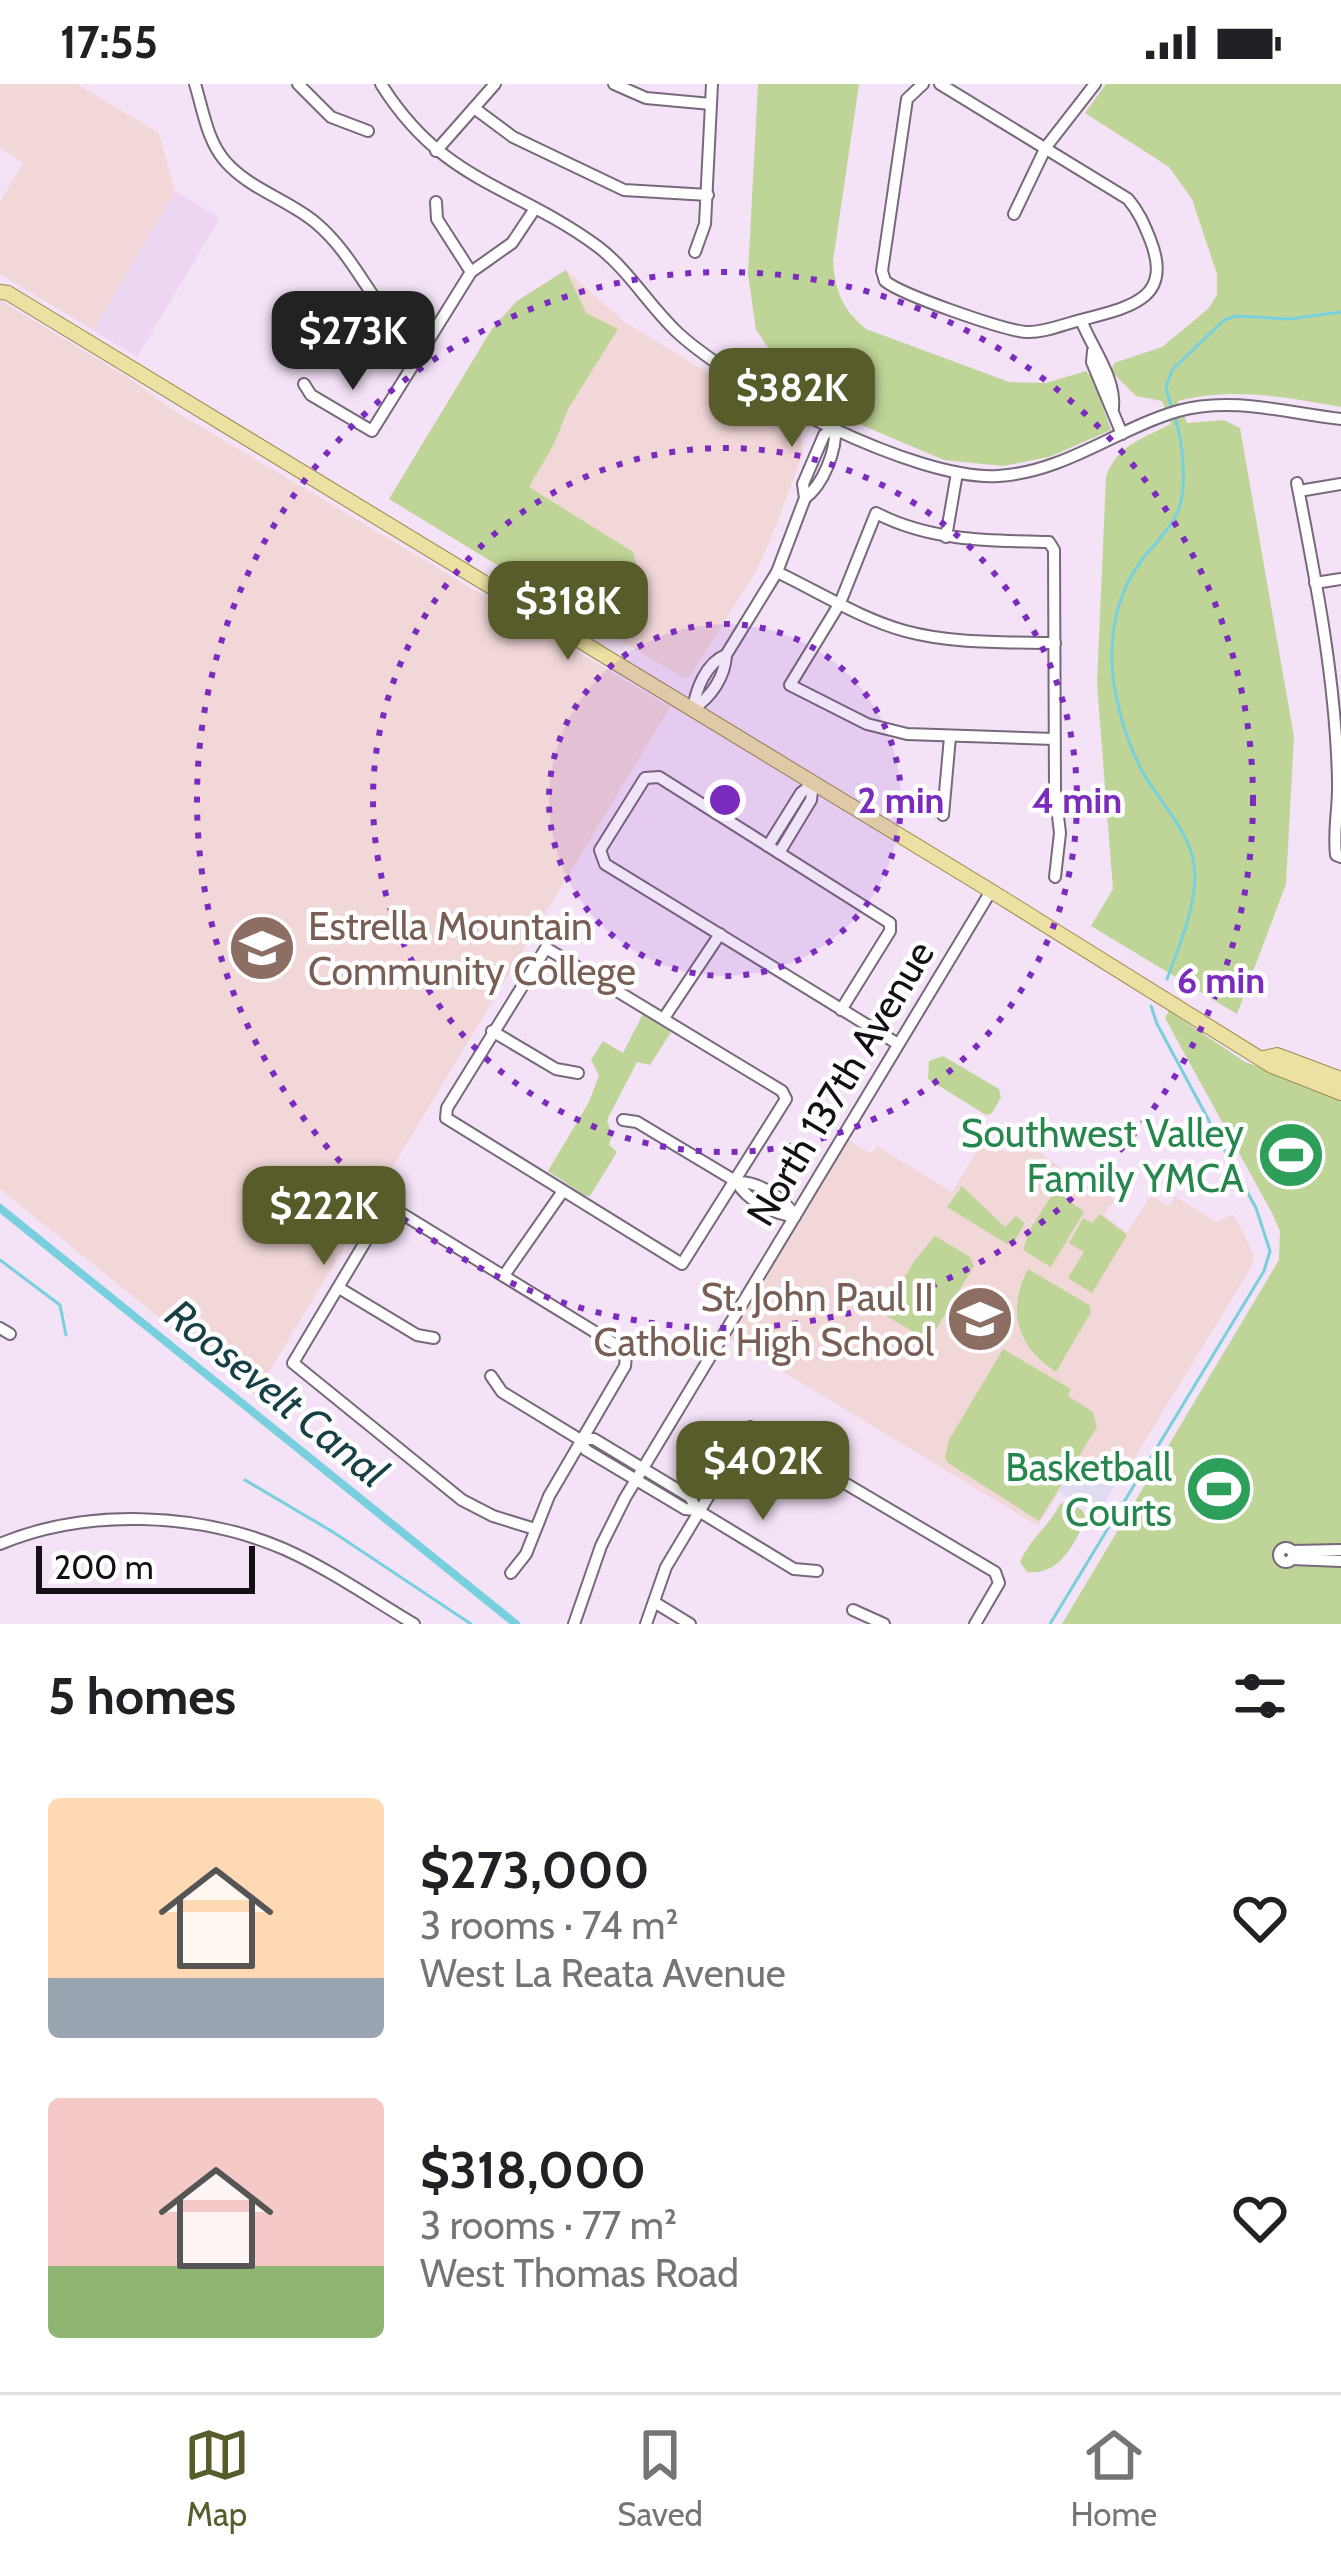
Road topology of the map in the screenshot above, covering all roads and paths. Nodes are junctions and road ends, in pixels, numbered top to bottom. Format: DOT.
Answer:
graph roads {
  1 [pos="195,84"];
  2 [pos="298,84"];
  3 [pos="381,84"];
  4 [pos="495,84"];
  5 [pos="614,84"];
  6 [pos="712,84"];
  7 [pos="940,84"];
  8 [pos="1095,84"];
  9 [pos="918,87"];
  10 [pos="711,104"];
  11 [pos="473,107"];
  12 [pos="368,131"];
  13 [pos="1046,148"];
  14 [pos="436,151"];
  15 [pos="707,195"];
  16 [pos="436,202"];
  17 [pos="534,210"];
  18 [pos="1014,214"];
  19 [pos="694,252"];
  20 [pos="471,272"];
  21 [pos="3,288"];
  22 [pos="1087,319"];
  23 [pos="422,349"];
  24 [pos="304,385"];
  25 [pos="1341,419"];
  26 [pos="835,428"];
  27 [pos="1122,434"];
  28 [pos="957,473"];
  29 [pos="1341,484"];
  30 [pos="946,537"];
  31 [pos="777,572"];
  32 [pos="1341,579"];
  33 [pos="1316,584"];
  34 [pos="840,603"];
  35 [pos="1055,643"];
  36 [pos="1335,671"];
  37 [pos="693,709"];
  38 [pos="950,736"];
  39 [pos="1054,739"];
  40 [pos="813,783"];
  41 [pos="944,814"];
  42 [pos="774,849"];
  43 [pos="1338,856"];
  44 [pos="1054,877"];
  45 [pos="991,891"];
  46 [pos="720,934"];
  47 [pos="842,1010"];
  48 [pos="664,1018"];
  49 [pos="492,1031"];
  50 [pos="898,1045"];
  51 [pos="1264,1058"];
  52 [pos="578,1073"];
  53 [pos="1341,1079"];
  54 [pos="1341,1093"];
  55 [pos="623,1120"];
  56 [pos="737,1182"];
  57 [pos="563,1191"];
  58 [pos="795,1216"];
  59 [pos="505,1274"];
  60 [pos="339,1288"];
  61 [pos="434,1338"];
  62 [pos="490,1376"];
  63 [pos="579,1439"];
  64 [pos="639,1474"];
  65 [pos="697,1510"];
  66 [pos="535,1529"];
  67 [pos="0,1544"];
  68 [pos="1341,1550"];
  69 [pos="1341,1561"];
  70 [pos="817,1570"];
  71 [pos="511,1573"];
  72 [pos="654,1602"];
  73 [pos="853,1610"];
  74 [pos="414,1624"];
  75 [pos="574,1624"];
  76 [pos="646,1624"];
  77 [pos="690,1624"];
  78 [pos="884,1624"];
  79 [pos="975,1624"];
  1 -- 23 [label="street"];
  2 -- 12 [label="street"];
  3 -- 14 [label="street"];
  4 -- 11 [label="street"];
  5 -- 10 [label="street"];
  6 -- 10 [label="street"];
  7 -- 13 [label="street"];
  8 -- 13 [label="street"];
  9 -- 22 [label="street"];
  10 -- 15 [label="street"];
  11 -- 14 [label="street"];
  11 -- 15 [label="street"];
  13 -- 18 [label="street"];
  13 -- 22 [label="street"];
  14 -- 17 [label="street"];
  15 -- 19 [label="street"];
  16 -- 20 [label="street"];
  17 -- 20 [label="street"];
  17 -- 26 [label="street"];
  20 -- 23 [label="street"];
  21 -- 37 [label="main road"];
  22 -- 27 [label="street"];
  23 -- 24 [label="street"];
  25 -- 27 [label="street"];
  26 -- 28 [label="street"];
  26 -- 31 [label="street"];
  27 -- 28 [label="street"];
  28 -- 30 [label="street"];
  29 -- 33 [label="street"];
  30 -- 34 [label="street"];
  30 -- 35 [label="street"];
  31 -- 34 [label="street"];
  31 -- 37 [label="street"];
  32 -- 33 [label="street"];
  33 -- 36 [label="street"];
  34 -- 35 [label="street"];
  34 -- 38 [label="street"];
  35 -- 39 [label="street"];
  36 -- 43 [label="street"];
  37 -- 40 [label="main road"];
  38 -- 39 [label="street"];
  38 -- 41 [label="street"];
  39 -- 44 [label="street"];
  40 -- 42 [label="street"];
  40 -- 45 [label="main road"];
  42 -- 46 [label="street"];
  42 -- 47 [label="street"];
  45 -- 50 [label="street, North 137th Avenue"];
  45 -- 51 [label="main road"];
  46 -- 47 [label="street"];
  46 -- 48 [label="street"];
  47 -- 50 [label="street"];
  48 -- 49 [label="street"];
  48 -- 56 [label="street"];
  49 -- 52 [label="street"];
  49 -- 57 [label="street"];
  50 -- 58 [label="street, North 137th Avenue"];
  51 -- 53 [label="main road"];
  51 -- 54 [label="main road"];
  55 -- 56 [label="street"];
  56 -- 57 [label="street"];
  56 -- 58 [label="street"];
  57 -- 59 [label="street"];
  58 -- 64 [label="street, North 137th Avenue"];
  59 -- 60 [label="street"];
  59 -- 63 [label="street"];
  60 -- 61 [label="street"];
  60 -- 66 [label="street"];
  62 -- 63 [label="street"];
  63 -- 64 [label="street"];
  63 -- 66 [label="street"];
  64 -- 65 [label="street"];
  64 -- 75 [label="street, North 137th Avenue"];
  65 -- 70 [label="street"];
  65 -- 72 [label="street"];
  65 -- 79 [label="street"];
  66 -- 71 [label="street"];
  67 -- 74 [label="street"];
  68 -- 69 [label="street"];
  72 -- 76 [label="street"];
  72 -- 77 [label="street"];
  73 -- 78 [label="street"];
}
